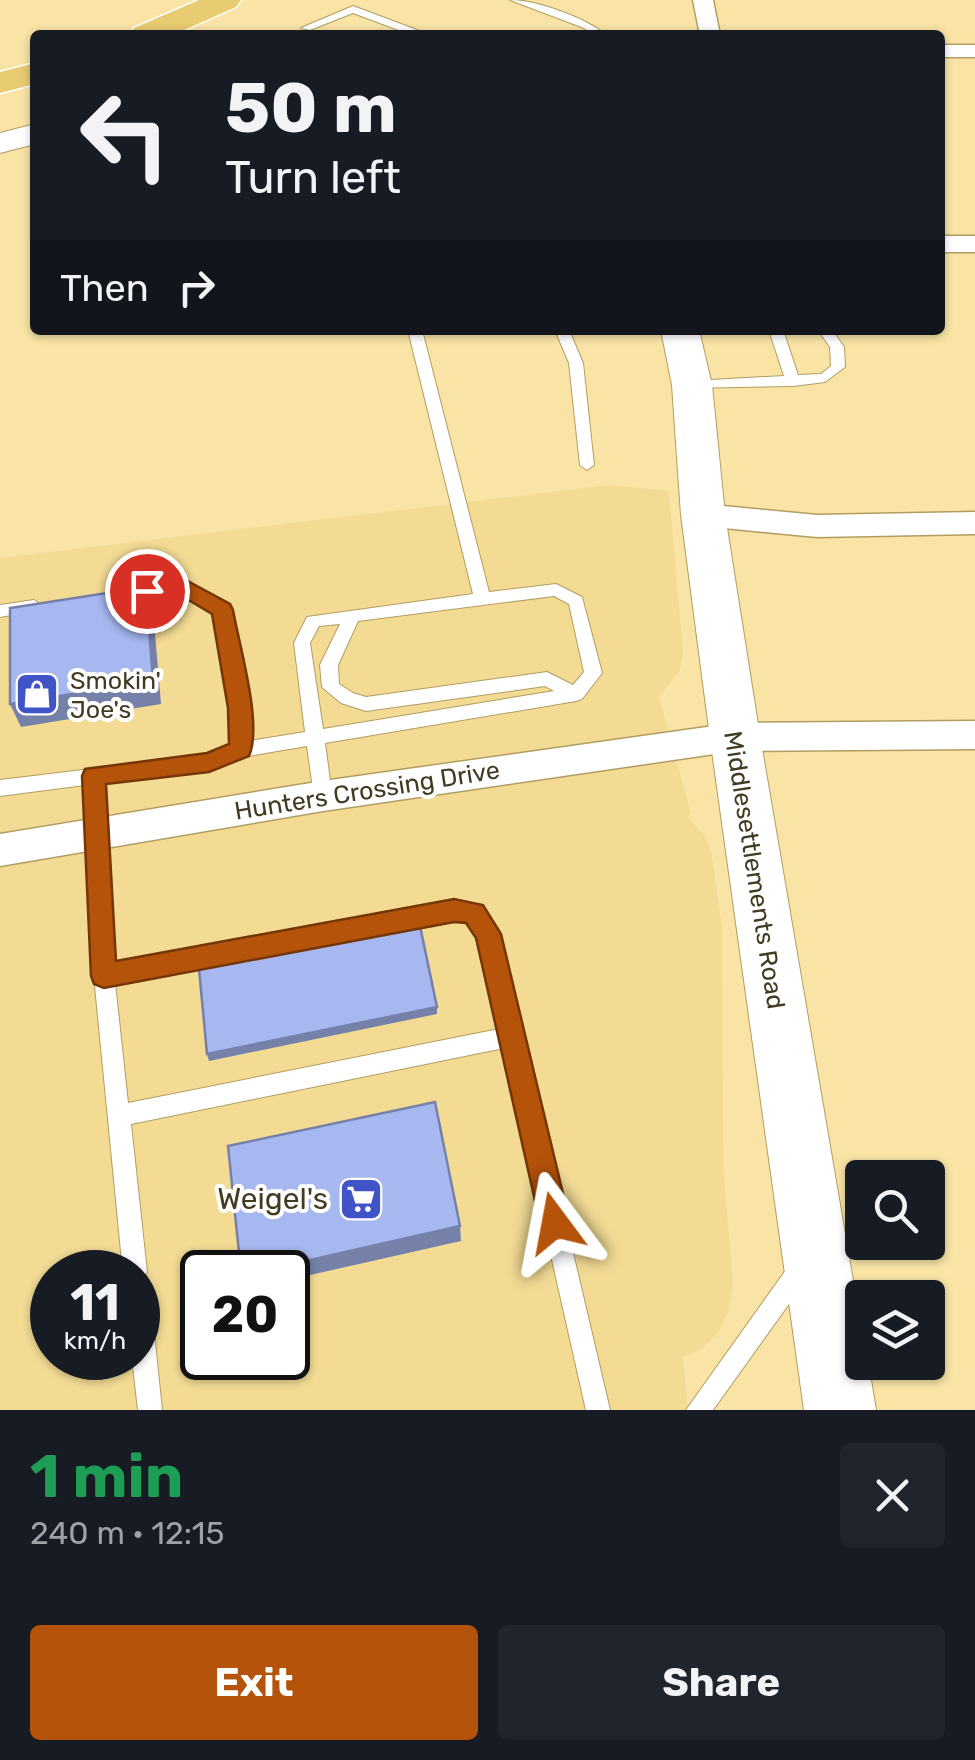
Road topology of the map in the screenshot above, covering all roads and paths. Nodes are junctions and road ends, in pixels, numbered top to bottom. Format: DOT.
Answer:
graph roads {
  1 [pos="225,0"];
  2 [pos="368,0"];
  3 [pos="515,0"];
  4 [pos="703,0"];
  5 [pos="353,9"];
  6 [pos="173,28"];
  7 [pos="306,28"];
  8 [pos="302,30"];
  9 [pos="311,30"];
  10 [pos="408,30"];
  11 [pos="594,30"];
  12 [pos="709,30"];
  13 [pos="945,51"];
  14 [pos="975,51"];
  15 [pos="30,73"];
  16 [pos="0,82"];
  17 [pos="0,126"];
  18 [pos="30,132"];
  19 [pos="30,134"];
  20 [pos="0,142"];
  21 [pos="30,166"];
  22 [pos="0,170"];
  23 [pos="945,244"];
  24 [pos="975,244"];
  25 [pos="416,335"];
  26 [pos="564,335"];
  27 [pos="681,335"];
  28 [pos="778,335"];
  29 [pos="828,335"];
  30 [pos="793,382"];
  31 [pos="692,385"];
  32 [pos="587,465"];
  33 [pos="704,515"];
  34 [pos="975,523"];
  35 [pos="110,596"];
  36 [pos="482,600"];
  37 [pos="55,604"];
  38 [pos="0,611"];
  39 [pos="352,616"];
  40 [pos="576,694"];
  41 [pos="975,734"];
  42 [pos="735,737"];
  43 [pos="316,738"];
  44 [pos="240,750"];
  45 [pos="94,776"];
  46 [pos="0,788"];
  47 [pos="323,796"];
  48 [pos="95,835"];
  49 [pos="0,850"];
  50 [pos="104,976"];
  51 [pos="512,1036"];
  52 [pos="119,1116"];
  53 [pos="133,1250"];
  54 [pos="813,1252"];
  55 [pos="147,1380"];
  56 [pos="150,1410"];
  57 [pos="598,1410"];
  58 [pos="698,1410"];
  59 [pos="840,1410"];
  1 -- 6 [label="highway"];
  2 -- 5 [label="lane"];
  3 -- 11 [label="lane"];
  4 -- 12 [label="street"];
  5 -- 7 [label="lane"];
  5 -- 10 [label="lane"];
  7 -- 8 [label="lane"];
  7 -- 9 [label="lane"];
  13 -- 14 [label="street"];
  15 -- 16 [label="highway"];
  17 -- 18 [label="main road"];
  19 -- 20 [label="main road"];
  21 -- 22 [label="main road"];
  23 -- 24 [label="street"];
  25 -- 36 [label="lane"];
  26 -- 32 [label="lane"];
  27 -- 31 [label="main road, Middlesettlements Road"];
  28 -- 30 [label="lane"];
  29 -- 30 [label="lane"];
  30 -- 31 [label="lane"];
  31 -- 33 [label="main road, Middlesettlements Road"];
  33 -- 34 [label="street"];
  33 -- 42 [label="main road, Middlesettlements Road"];
  35 -- 44 [label="lane"];
  36 -- 39 [label="lane"];
  36 -- 40 [label="lane"];
  37 -- 38 [label="lane"];
  39 -- 40 [label="lane"];
  39 -- 43 [label="lane"];
  40 -- 43 [label="lane"];
  41 -- 42 [label="street, Hunters Crossing Drive"];
  42 -- 47 [label="street, Hunters Crossing Drive"];
  42 -- 54 [label="main road, Middlesettlements Road"];
  43 -- 44 [label="lane"];
  43 -- 47 [label="lane"];
  44 -- 45 [label="lane"];
  45 -- 46 [label="lane"];
  45 -- 48 [label="lane"];
  47 -- 48 [label="street, Hunters Crossing Drive"];
  48 -- 49 [label="street, Hunters Crossing Drive"];
  48 -- 50 [label="lane"];
  50 -- 51 [label="lane"];
  50 -- 52 [label="lane"];
  51 -- 52 [label="lane"];
  51 -- 57 [label="lane"];
  52 -- 53 [label="lane"];
  54 -- 58 [label="lane"];
  54 -- 59 [label="main road, Middlesettlements Road"];
  55 -- 56 [label="lane"];
}
